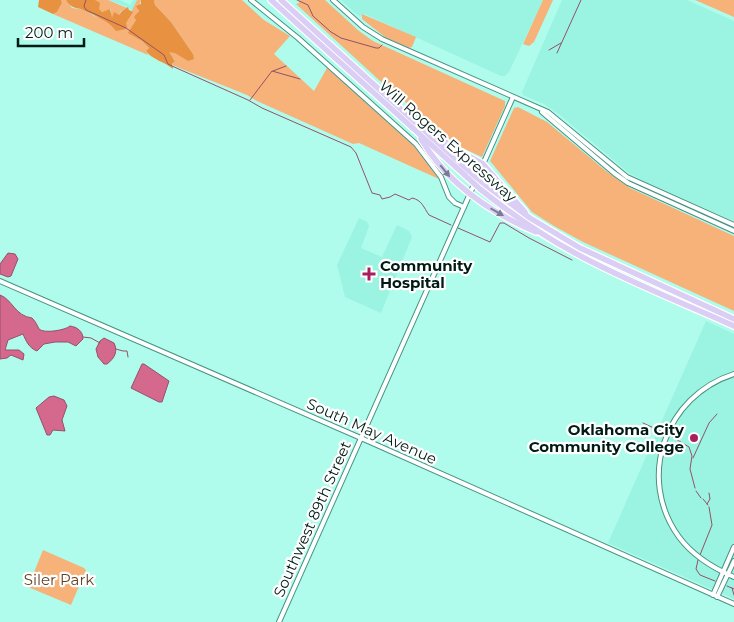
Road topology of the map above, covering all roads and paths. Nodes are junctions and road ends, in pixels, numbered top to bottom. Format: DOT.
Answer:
graph roads {
  1 [pos="251,0"];
  2 [pos="271,0"];
  3 [pos="280,0"];
  4 [pos="333,0"];
  5 [pos="513,97"];
  6 [pos="401,110"];
  7 [pos="540,110"];
  8 [pos="417,132"];
  9 [pos="483,164"];
  10 [pos="469,175"];
  11 [pos="482,186"];
  12 [pos="469,194"];
  13 [pos="464,207"];
  14 [pos="530,218"];
  15 [pos="734,225"];
  16 [pos="734,231"];
  17 [pos="551,239"];
  18 [pos="0,281"];
  19 [pos="734,319"];
  20 [pos="734,326"];
  21 [pos="734,374"];
  22 [pos="360,438"];
  23 [pos="734,547"];
  24 [pos="734,560"];
  25 [pos="723,572"];
  26 [pos="728,574"];
  27 [pos="734,577"];
  28 [pos="720,578"];
  29 [pos="725,580"];
  30 [pos="715,596"];
  31 [pos="734,604"];
  32 [pos="279,622"];
  1 -- 13 [label="main road"];
  2 -- 8 [label="highway, Will Rogers Expressway"];
  3 -- 6 [label="highway, Will Rogers Expressway"];
  4 -- 5 [label="main road"];
  5 -- 7 [label="main road"];
  5 -- 9 [label="main road, Southwest 89th Street"];
  6 -- 9 [label="highway"];
  6 -- 10 [label="highway, Will Rogers Expressway"];
  7 -- 15 [label="main road"];
  7 -- 16 [label="main road"];
  8 -- 10 [label="highway, Will Rogers Expressway"];
  8 -- 12 [label="highway, one-way"];
  9 -- 12 [label="main road, Southwest 89th Street"];
  9 -- 14 [label="highway"];
  10 -- 11 [label="highway, Will Rogers Expressway, bridge"];
  11 -- 14 [label="highway, Will Rogers Expressway"];
  11 -- 17 [label="highway, Will Rogers Expressway"];
  12 -- 13 [label="main road, Southwest 89th Street"];
  12 -- 17 [label="highway, one-way"];
  13 -- 22 [label="main road, Southwest 89th Street"];
  14 -- 19 [label="highway, Will Rogers Expressway"];
  17 -- 20 [label="highway, Will Rogers Expressway"];
  18 -- 22 [label="main road, South May Avenue"];
  21 -- 25 [label="main road"];
  22 -- 30 [label="main road, South May Avenue"];
  22 -- 32 [label="main road, Southwest 89th Street"];
  23 -- 25 [label="main road"];
  24 -- 26 [label="main road"];
  25 -- 26 [label="main road"];
  25 -- 28 [label="main road"];
  26 -- 27 [label="main road"];
  26 -- 29 [label="main road"];
  28 -- 29 [label="main road"];
  28 -- 30 [label="main road"];
  29 -- 30 [label="main road"];
  30 -- 31 [label="main road, South May Avenue"];
}
